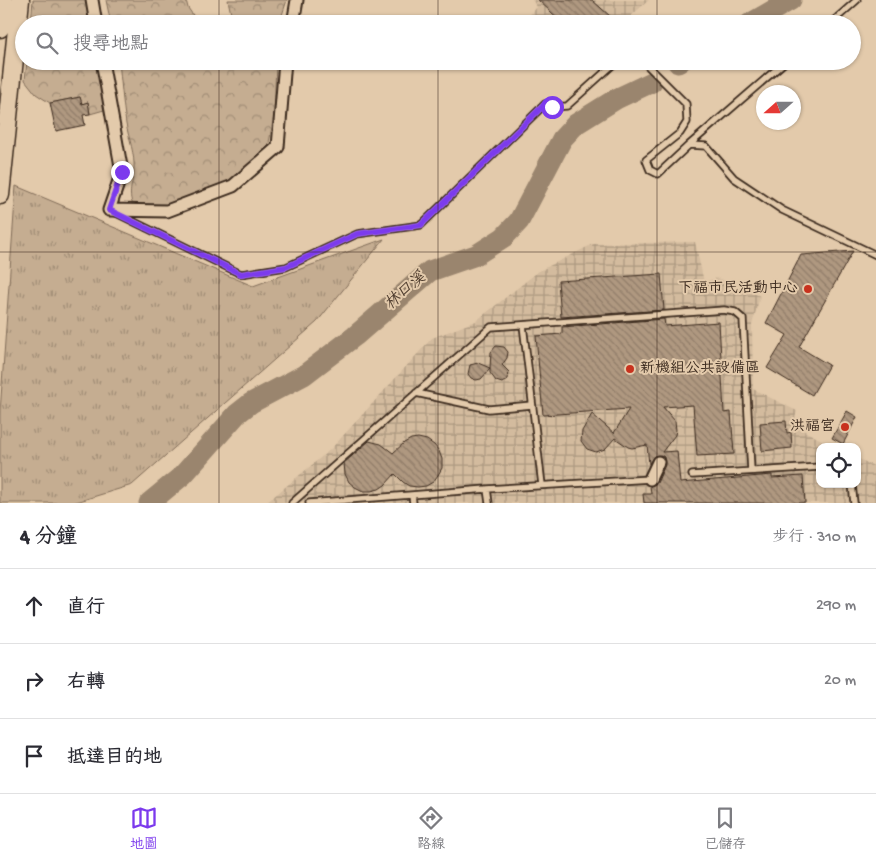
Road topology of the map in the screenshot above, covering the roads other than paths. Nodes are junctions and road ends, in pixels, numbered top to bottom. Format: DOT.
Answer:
graph roads {
  1 [pos="3,0"];
  2 [pos="20,0"];
  3 [pos="92,0"];
  4 [pos="297,0"];
  5 [pos="857,0"];
  6 [pos="18,15"];
  7 [pos="94,15"];
  8 [pos="294,15"];
  9 [pos="840,15"];
  10 [pos="0,28"];
  11 [pos="15,49"];
  12 [pos="104,70"];
  13 [pos="284,70"];
  14 [pos="607,70"];
  15 [pos="652,70"];
  16 [pos="776,70"];
  17 [pos="689,145"];
  18 [pos="0,195"];
  19 [pos="109,210"];
  20 [pos="876,255"];
  21 [pos="523,325"];
  22 [pos="416,393"];
  23 [pos="532,405"];
  24 [pos="658,462"];
  25 [pos="816,467"];
  26 [pos="751,471"];
  27 [pos="692,475"];
  28 [pos="650,479"];
  29 [pos="542,485"];
  30 [pos="852,488"];
  31 [pos="488,489"];
  32 [pos="412,495"];
  33 [pos="292,503"];
  34 [pos="309,503"];
  35 [pos="413,503"];
  36 [pos="489,503"];
  37 [pos="854,503"];
  1 -- 10 [label="main road"];
  2 -- 6 [label="main road"];
  3 -- 7 [label="street"];
  4 -- 8 [label="street"];
  5 -- 9 [label="lane"];
  11 -- 18 [label="main road"];
  12 -- 19 [label="street"];
  13 -- 19 [label="street"];
  14 -- 19 [label="lane"];
  15 -- 17 [label="lane"];
  16 -- 17 [label="lane"];
  17 -- 20 [label="lane"];
  21 -- 22 [label="lane"];
  21 -- 23 [label="lane"];
  21 -- 26 [label="lane"];
  22 -- 23 [label="lane"];
  22 -- 33 [label="lane"];
  23 -- 29 [label="lane"];
  24 -- 28 [label="street"];
  25 -- 26 [label="lane"];
  26 -- 27 [label="lane"];
  28 -- 29 [label="lane"];
  29 -- 31 [label="lane"];
  30 -- 37 [label="lane"];
  31 -- 32 [label="lane"];
  31 -- 36 [label="lane"];
  32 -- 34 [label="lane"];
  32 -- 35 [label="lane"];
}
